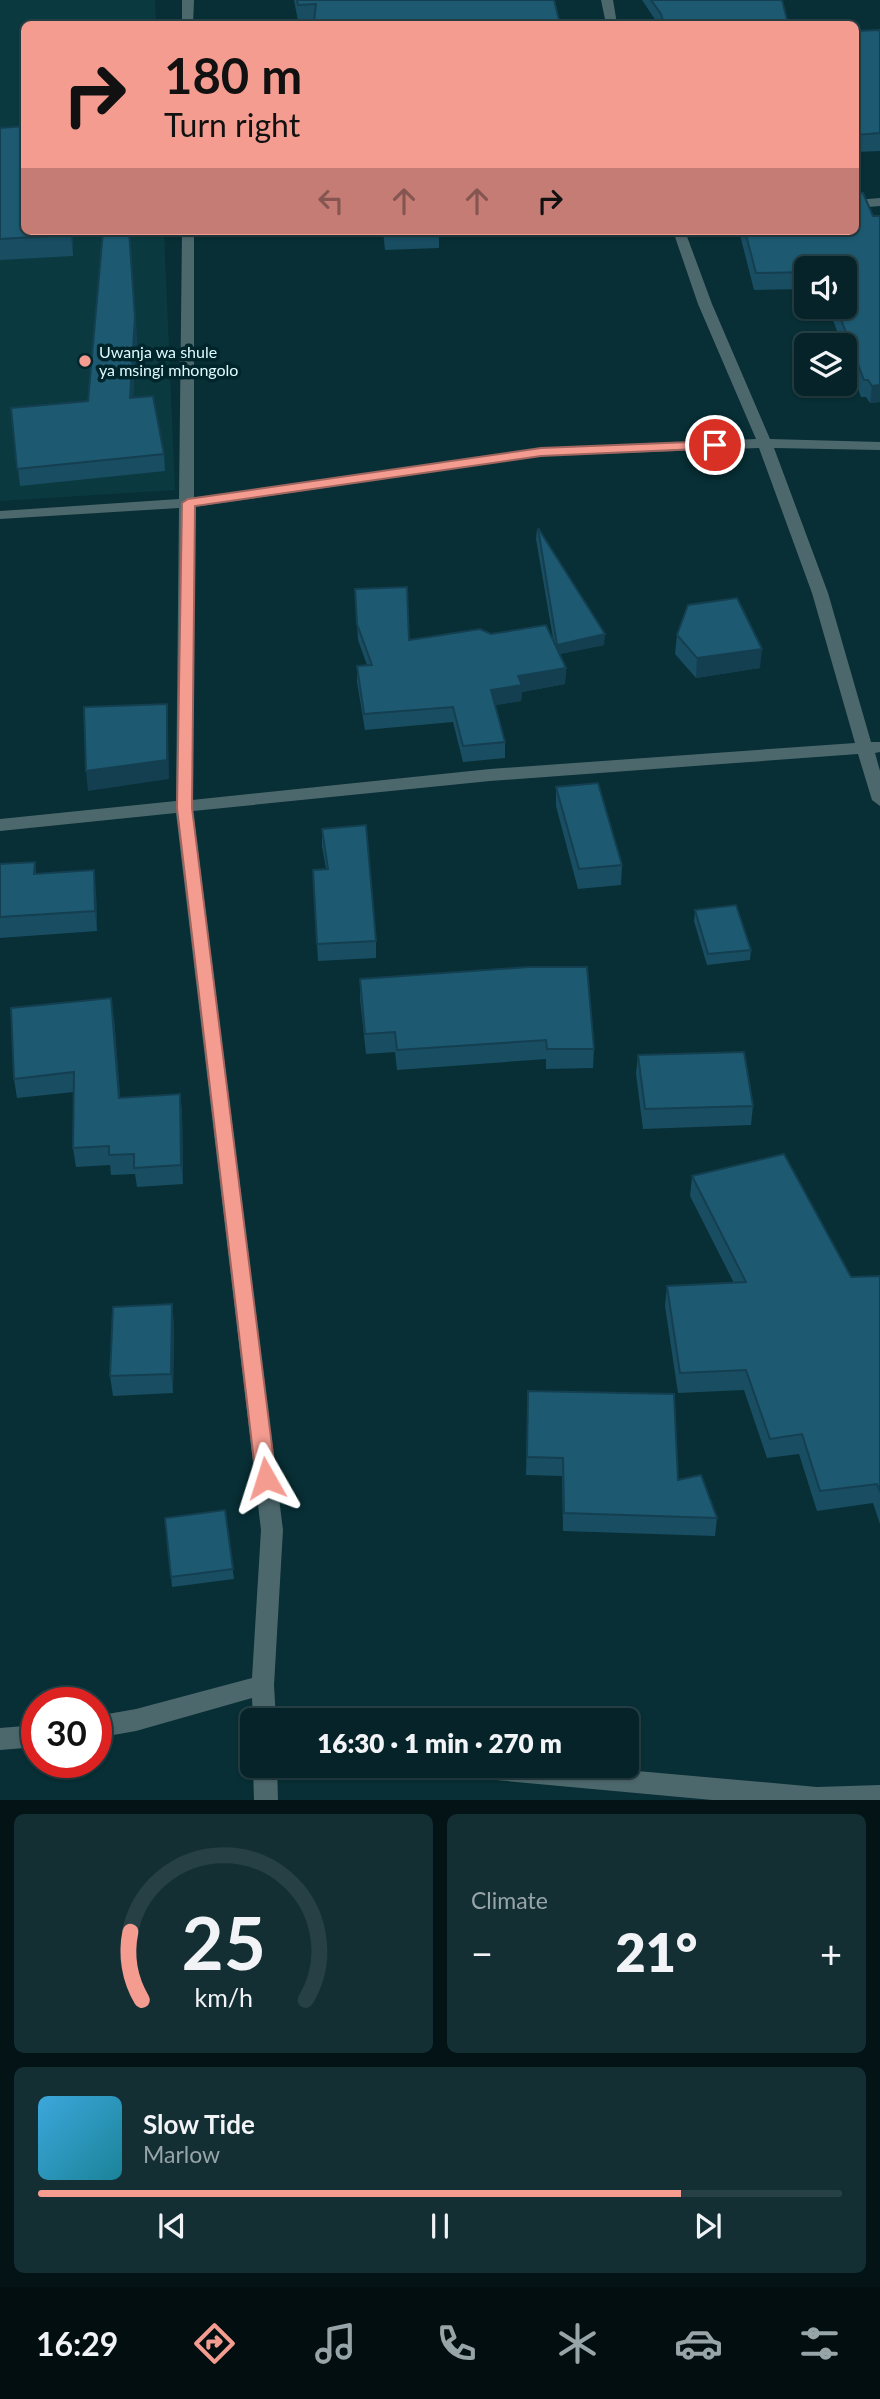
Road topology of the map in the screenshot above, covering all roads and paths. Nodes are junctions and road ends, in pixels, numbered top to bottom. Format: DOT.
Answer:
graph roads {
  1 [pos="188,0"];
  2 [pos="607,0"];
  3 [pos="188,21"];
  4 [pos="611,21"];
  5 [pos="880,202"];
  6 [pos="859,204"];
  7 [pos="188,235"];
  8 [pos="680,235"];
  9 [pos="765,443"];
  10 [pos="880,446"];
  11 [pos="188,503"];
  12 [pos="0,515"];
  13 [pos="872,748"];
  14 [pos="880,800"];
  15 [pos="184,808"];
  16 [pos="0,825"];
  17 [pos="263,1685"];
  18 [pos="264,1708"];
  19 [pos="112,1724"];
  20 [pos="21,1737"];
  21 [pos="0,1739"];
  22 [pos="266,1778"];
  23 [pos="596,1778"];
  24 [pos="880,1796"];
  25 [pos="267,1800"];
  1 -- 3 [label="street"];
  2 -- 4 [label="street"];
  5 -- 6 [label="street"];
  7 -- 11 [label="street"];
  8 -- 9 [label="street"];
  9 -- 10 [label="street"];
  9 -- 11 [label="street"];
  9 -- 13 [label="street"];
  11 -- 12 [label="street"];
  11 -- 15 [label="street"];
  13 -- 14 [label="street"];
  13 -- 15 [label="street"];
  15 -- 16 [label="street"];
  15 -- 17 [label="street"];
  17 -- 18 [label="street"];
  17 -- 19 [label="street"];
  20 -- 21 [label="street"];
  22 -- 25 [label="street"];
  23 -- 24 [label="street"];
}
